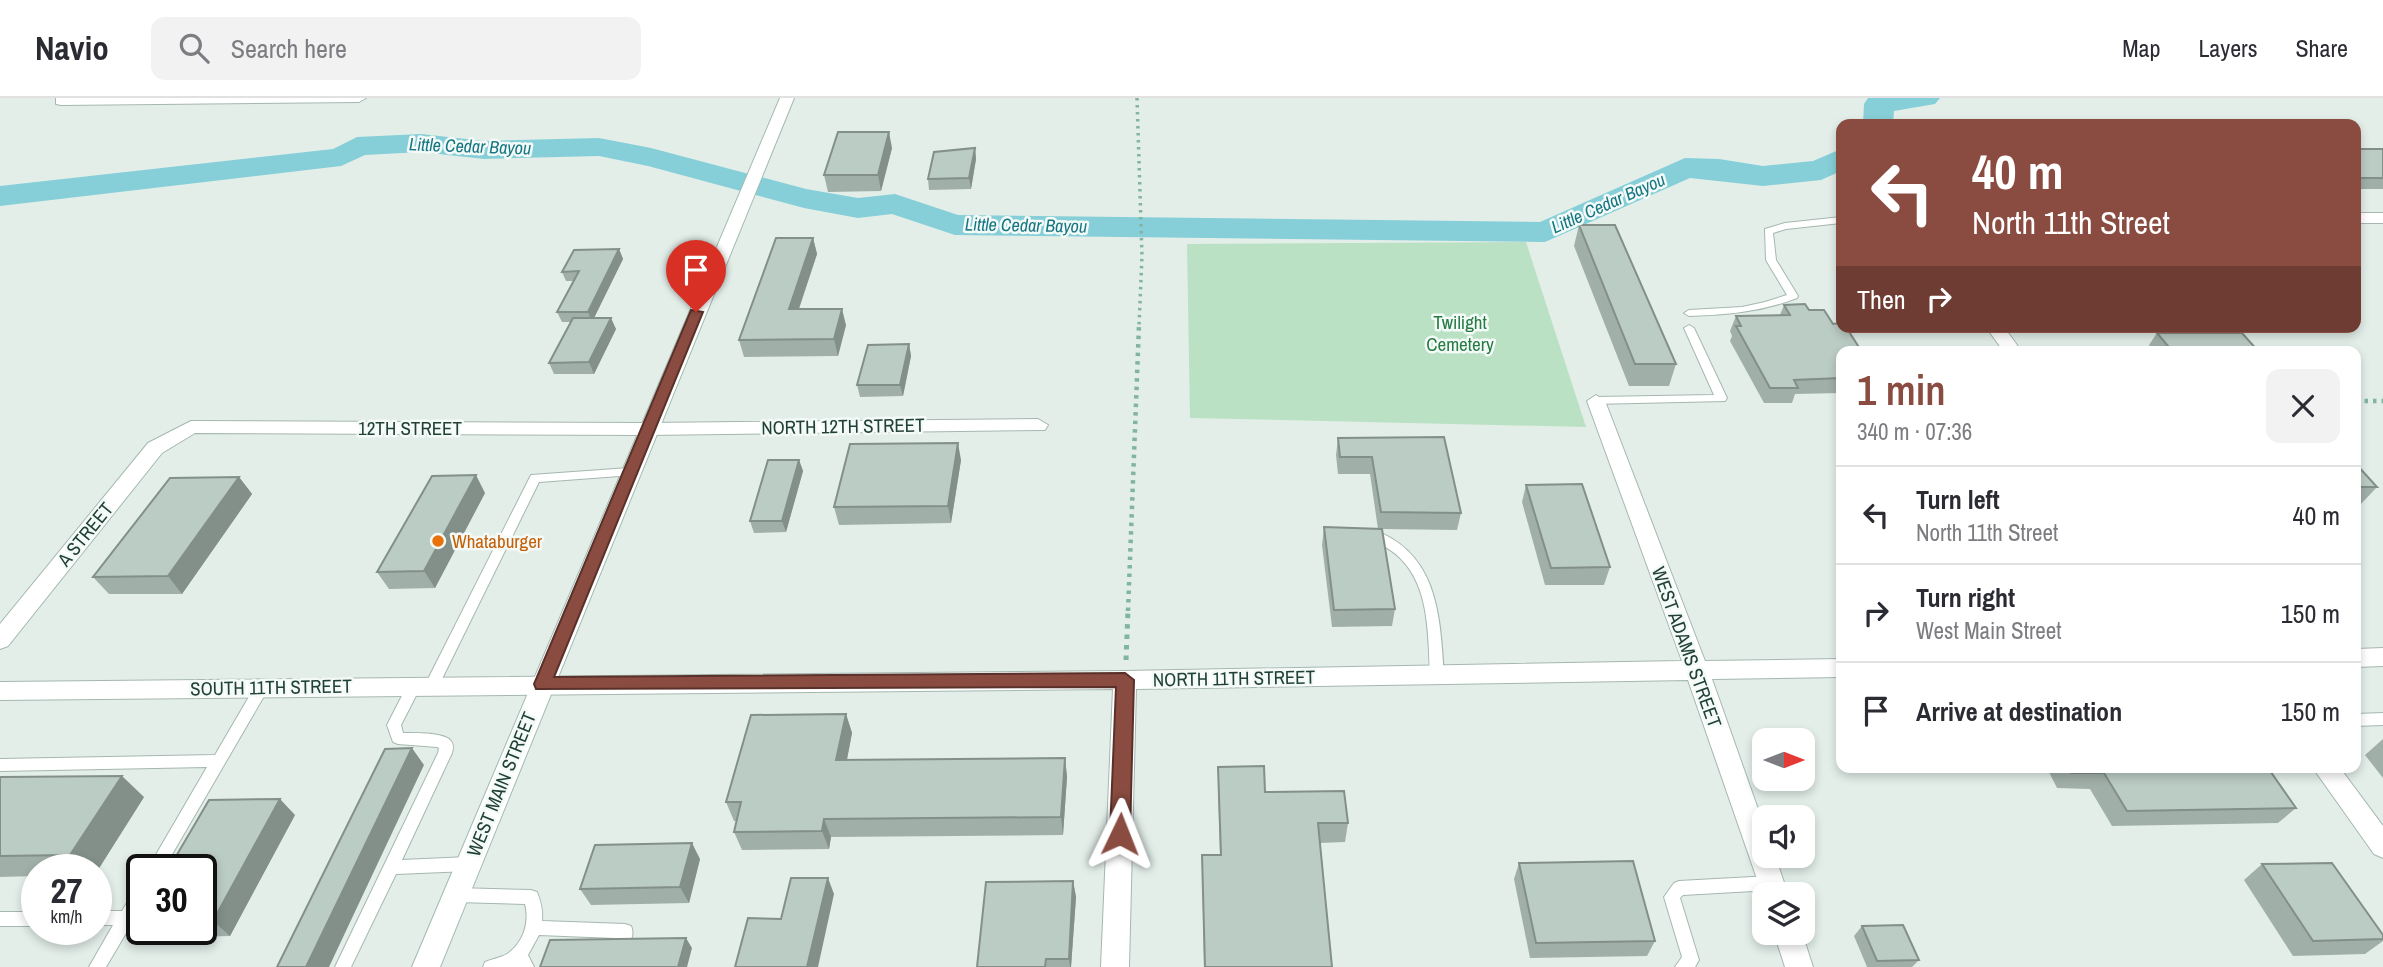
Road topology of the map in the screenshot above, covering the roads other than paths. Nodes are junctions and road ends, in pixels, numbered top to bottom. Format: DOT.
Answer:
graph roads {
  1 [pos="277,98"];
  2 [pos="359,98"];
  3 [pos="787,98"];
  4 [pos="83,99"];
  5 [pos="61,101"];
  6 [pos="2361,218"];
  7 [pos="2383,218"];
  8 [pos="1836,221"];
  9 [pos="1689,313"];
  10 [pos="1689,328"];
  11 [pos="1596,401"];
  12 [pos="1038,425"];
  13 [pos="647,429"];
  14 [pos="175,434"];
  15 [pos="629,472"];
  16 [pos="1370,533"];
  17 [pos="0,640"];
  18 [pos="2383,657"];
  19 [pos="2361,658"];
  20 [pos="1836,668"];
  21 [pos="1697,671"];
  22 [pos="1437,675"];
  23 [pos="1125,680"];
  24 [pos="542,684"];
  25 [pos="423,685"];
  26 [pos="262,687"];
  27 [pos="0,691"];
  28 [pos="2383,719"];
  29 [pos="2361,720"];
  30 [pos="219,761"];
  31 [pos="0,765"];
  32 [pos="2329,773"];
  33 [pos="2379,836"];
  34 [pos="164,854"];
  35 [pos="468,864"];
  36 [pos="391,867"];
  37 [pos="1771,882"];
  38 [pos="1752,889"];
  39 [pos="456,895"];
  40 [pos="112,918"];
  41 [pos="126,918"];
  42 [pos="0,919"];
  43 [pos="21,919"];
  44 [pos="536,928"];
  45 [pos="623,939"];
  46 [pos="1792,945"];
  47 [pos="522,961"];
  48 [pos="97,967"];
  49 [pos="343,967"];
  50 [pos="426,967"];
  51 [pos="491,967"];
  52 [pos="1115,967"];
  53 [pos="1683,967"];
  54 [pos="1799,967"];
  1 -- 2 [label="street"];
  1 -- 4 [label="street"];
  3 -- 13 [label="street, WEST MAIN STREET"];
  4 -- 5 [label="street"];
  6 -- 7 [label="street"];
  8 -- 9 [label="lane"];
  10 -- 11 [label="lane"];
  11 -- 21 [label="street, WEST ADAMS STREET"];
  12 -- 13 [label="street, NORTH 12TH STREET"];
  13 -- 14 [label="street, 12TH STREET"];
  13 -- 15 [label="street, WEST MAIN STREET"];
  14 -- 17 [label="street, A STREET"];
  15 -- 24 [label="street, WEST MAIN STREET"];
  15 -- 25 [label="lane"];
  16 -- 22 [label="lane"];
  18 -- 19 [label="street"];
  20 -- 21 [label="street, NORTH 11TH STREET"];
  21 -- 22 [label="street, NORTH 11TH STREET"];
  21 -- 37 [label="street, WEST ADAMS STREET"];
  22 -- 23 [label="street, NORTH 11TH STREET"];
  23 -- 24 [label="street, NORTH 11TH STREET"];
  23 -- 52 [label="street"];
  24 -- 25 [label="street, SOUTH 11TH STREET"];
  24 -- 35 [label="street, WEST MAIN STREET"];
  25 -- 26 [label="street, SOUTH 11TH STREET"];
  25 -- 36 [label="lane"];
  26 -- 27 [label="street, SOUTH 11TH STREET"];
  26 -- 30 [label="lane"];
  28 -- 29 [label="lane"];
  30 -- 31 [label="lane"];
  30 -- 34 [label="lane"];
  32 -- 33 [label="street"];
  35 -- 36 [label="lane"];
  35 -- 39 [label="street, WEST MAIN STREET"];
  36 -- 49 [label="lane"];
  38 -- 53 [label="lane"];
  39 -- 44 [label="lane"];
  39 -- 50 [label="street, WEST MAIN STREET"];
  40 -- 41 [label="lane"];
  41 -- 48 [label="lane"];
  42 -- 43 [label="lane"];
  44 -- 45 [label="lane"];
  44 -- 47 [label="lane"];
  46 -- 54 [label="street"];
  47 -- 51 [label="lane"];
}
